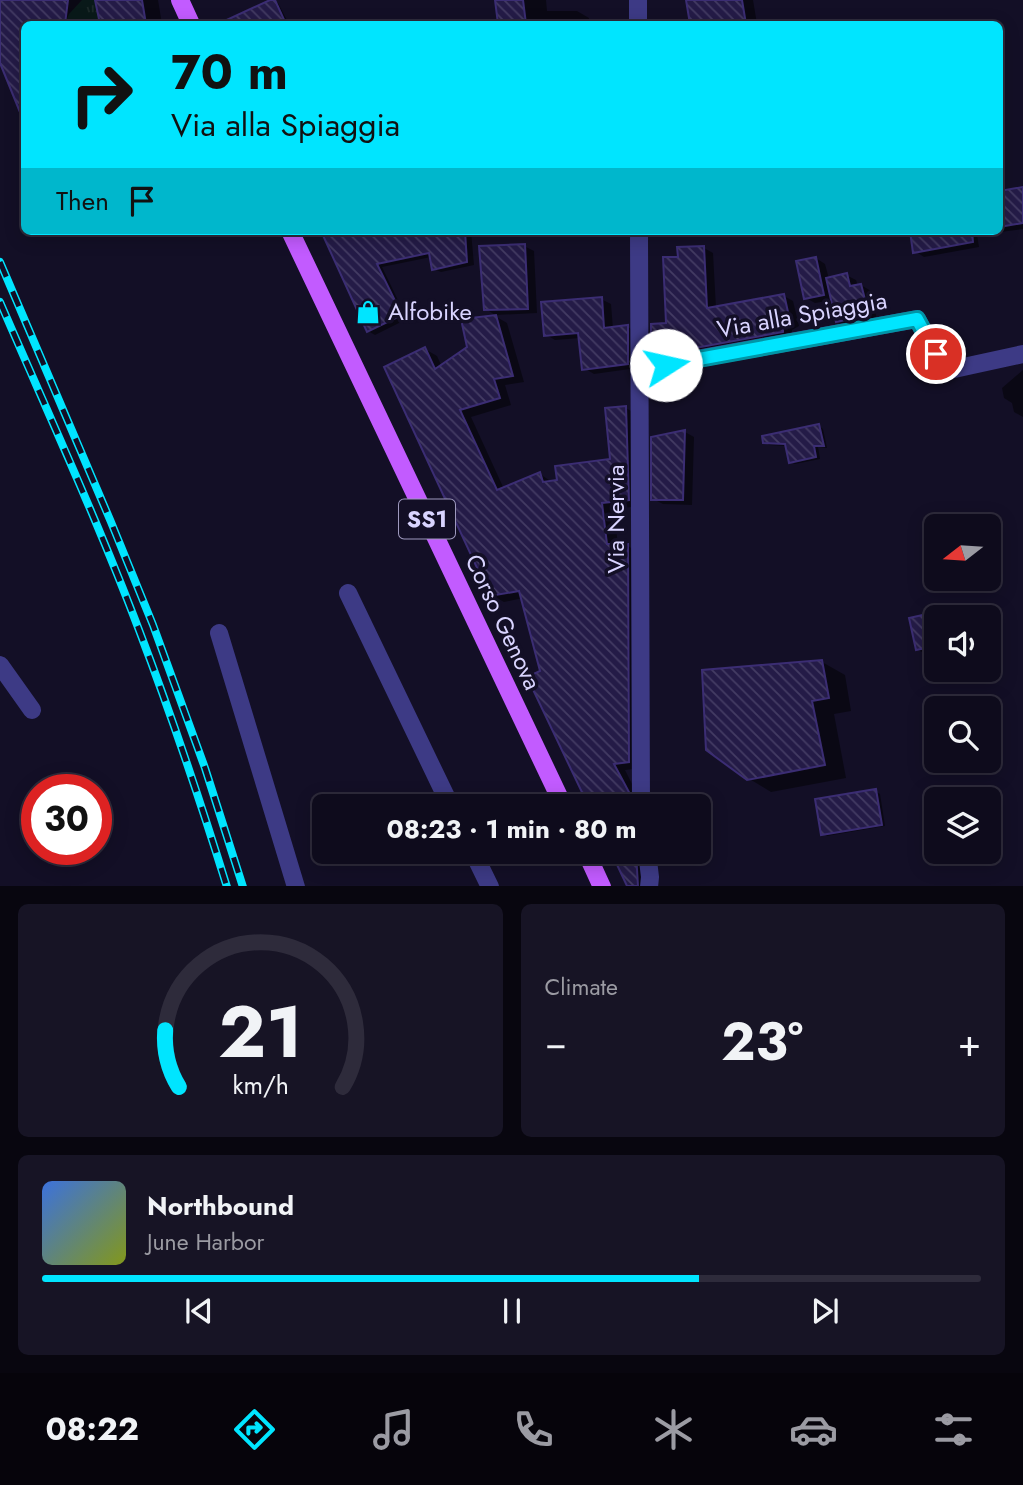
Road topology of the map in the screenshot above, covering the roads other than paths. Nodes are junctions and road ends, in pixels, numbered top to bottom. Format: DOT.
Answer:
graph roads {
  1 [pos="180,0"];
  2 [pos="638,0"];
  3 [pos="190,21"];
  4 [pos="638,21"];
  5 [pos="292,235"];
  6 [pos="639,235"];
  7 [pos="1023,354"];
  8 [pos="641,369"];
  9 [pos="348,593"];
  10 [pos="219,633"];
  11 [pos="0,665"];
  12 [pos="32,710"];
  13 [pos="445,794"];
  14 [pos="558,794"];
  15 [pos="641,794"];
  16 [pos="479,864"];
  17 [pos="592,864"];
  18 [pos="648,864"];
  19 [pos="296,886"];
  20 [pos="490,886"];
  21 [pos="603,886"];
  22 [pos="649,886"];
  1 -- 3 [label="main road"];
  2 -- 4 [label="street"];
  5 -- 14 [label="main road, Corso Genova / SS1"];
  6 -- 8 [label="street, Via Nervia"];
  7 -- 8 [label="street, Via alla Spiaggia"];
  8 -- 15 [label="street, Via Nervia"];
  9 -- 13 [label="street"];
  10 -- 19 [label="street"];
  11 -- 12 [label="street"];
  16 -- 20 [label="street"];
  17 -- 21 [label="main road"];
  18 -- 22 [label="street"];
}
